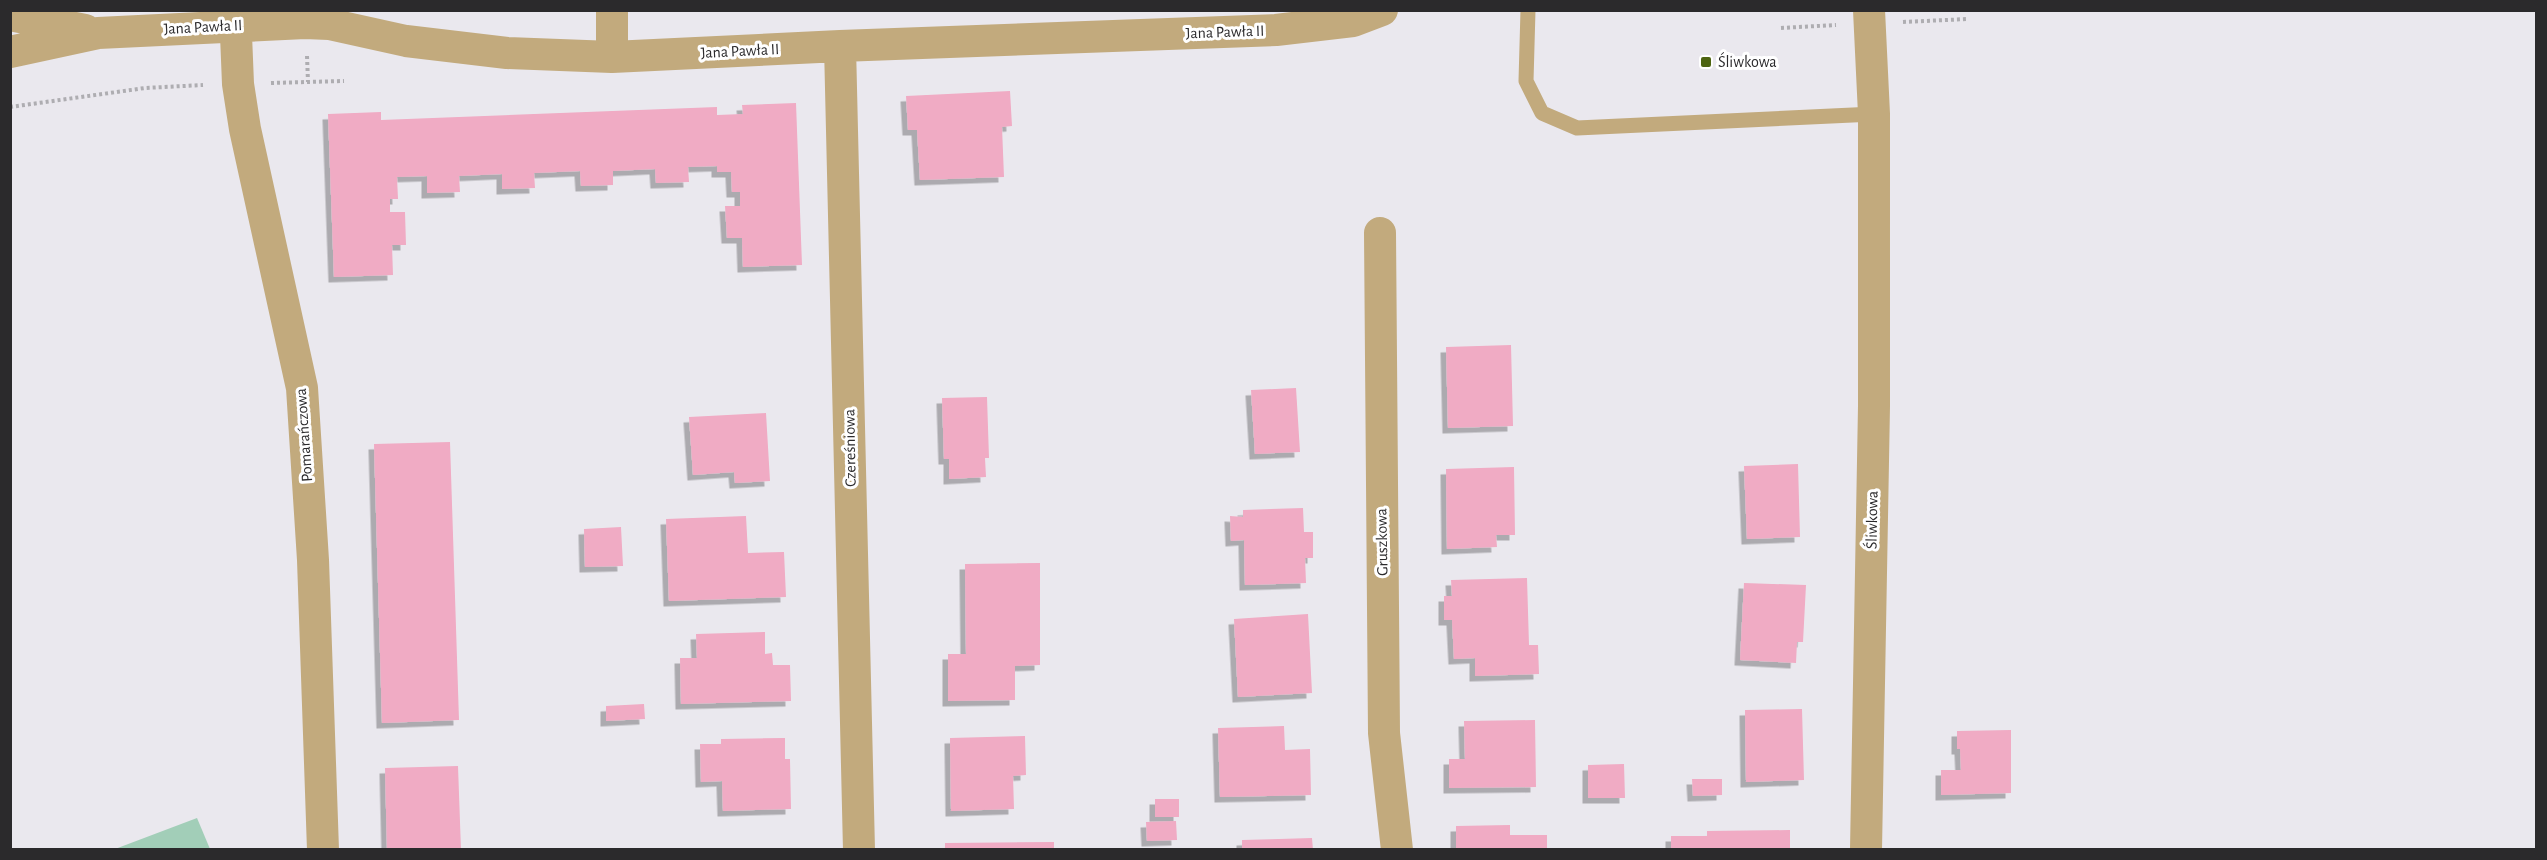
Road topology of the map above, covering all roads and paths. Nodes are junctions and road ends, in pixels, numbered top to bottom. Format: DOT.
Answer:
graph roads {
  1 [pos="612,10"];
  2 [pos="1382,10"];
  3 [pos="1528,10"];
  4 [pos="1869,10"];
  5 [pos="10,15"];
  6 [pos="235,18"];
  7 [pos="98,33"];
  8 [pos="840,46"];
  9 [pos="10,52"];
  10 [pos="612,57"];
  11 [pos="344,81"];
  12 [pos="238,84"];
  13 [pos="10,107"];
  14 [pos="1874,114"];
  15 [pos="1380,233"];
  16 [pos="323,849"];
  17 [pos="859,849"];
  18 [pos="1397,849"];
  19 [pos="1866,849"];
  1 -- 10 [label="street"];
  2 -- 8 [label="street, Jana Pawła II"];
  3 -- 14 [label="lane"];
  4 -- 14 [label="street, Śliwkowa"];
  5 -- 7 [label="street, Jana Pawła II"];
  6 -- 7 [label="street, Jana Pawła II"];
  6 -- 10 [label="street, Jana Pawła II"];
  6 -- 12 [label="street, Pomarańczowa"];
  7 -- 9 [label="street, Jana Pawła II"];
  8 -- 10 [label="street, Jana Pawła II"];
  8 -- 17 [label="street, Czereśniowa"];
  11 -- 12 [label="path"];
  12 -- 13 [label="path"];
  12 -- 16 [label="street, Pomarańczowa"];
  14 -- 19 [label="street, Śliwkowa"];
  15 -- 18 [label="street, Gruszkowa"];
}
